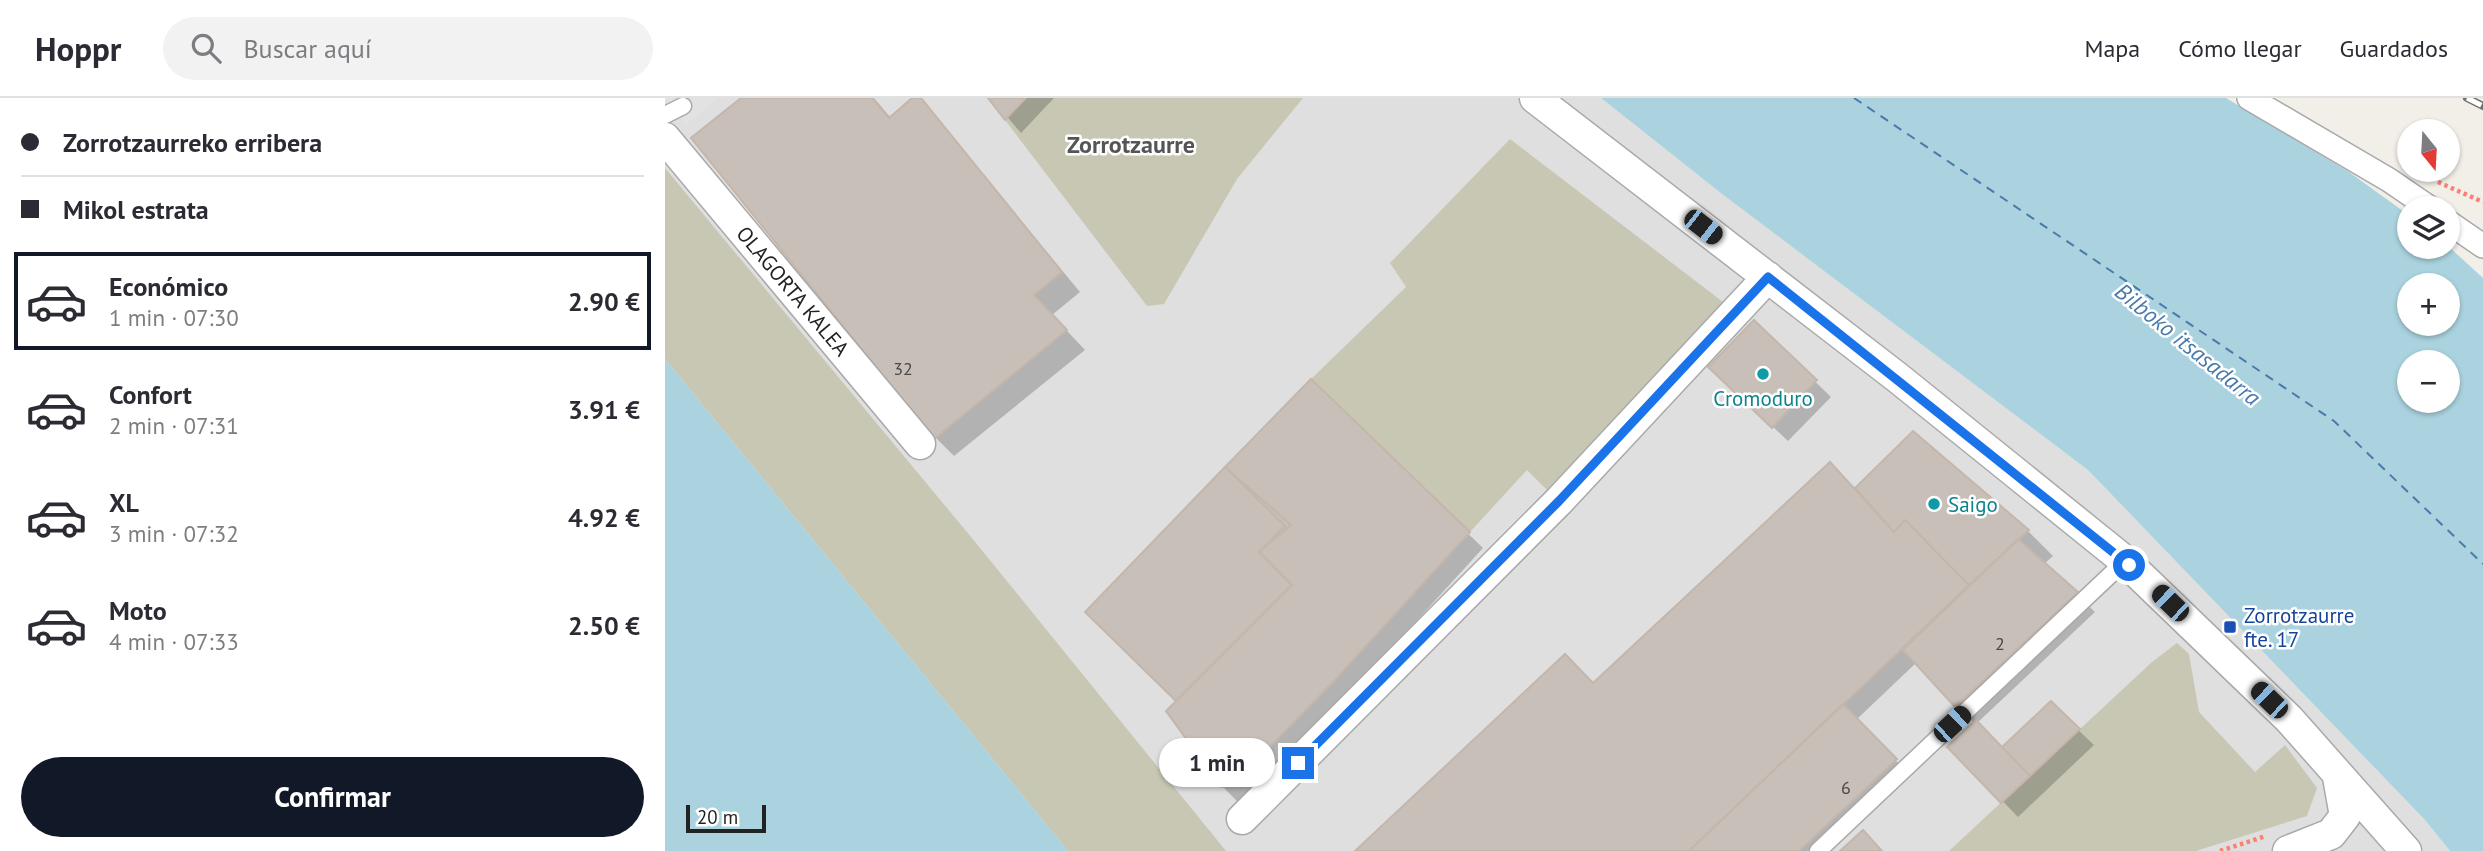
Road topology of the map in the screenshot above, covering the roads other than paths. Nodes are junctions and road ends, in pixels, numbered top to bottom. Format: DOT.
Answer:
graph roads {
  1 [pos="1535,98"];
  2 [pos="2249,98"];
  3 [pos="683,106"];
  4 [pos="665,115"];
  5 [pos="665,138"];
  6 [pos="2412,196"];
  7 [pos="2460,230"];
  8 [pos="2483,246"];
  9 [pos="1768,277"];
  10 [pos="920,444"];
  11 [pos="2125,561"];
  12 [pos="2337,773"];
  13 [pos="1242,819"];
  14 [pos="2339,826"];
  15 [pos="2386,828"];
  16 [pos="2280,843"];
  17 [pos="1818,851"];
  18 [pos="2406,851"];
  1 -- 9 [label="street"];
  2 -- 6 [label="street"];
  3 -- 4 [label="lane"];
  5 -- 10 [label="street, OLAGORTA KALEA"];
  7 -- 8 [label="street"];
  9 -- 11 [label="street"];
  9 -- 13 [label="street"];
  11 -- 12 [label="street"];
  11 -- 17 [label="lane"];
  12 -- 14 [label="street"];
  12 -- 15 [label="street"];
  14 -- 15 [label="street"];
  14 -- 16 [label="street"];
  15 -- 18 [label="street"];
}
